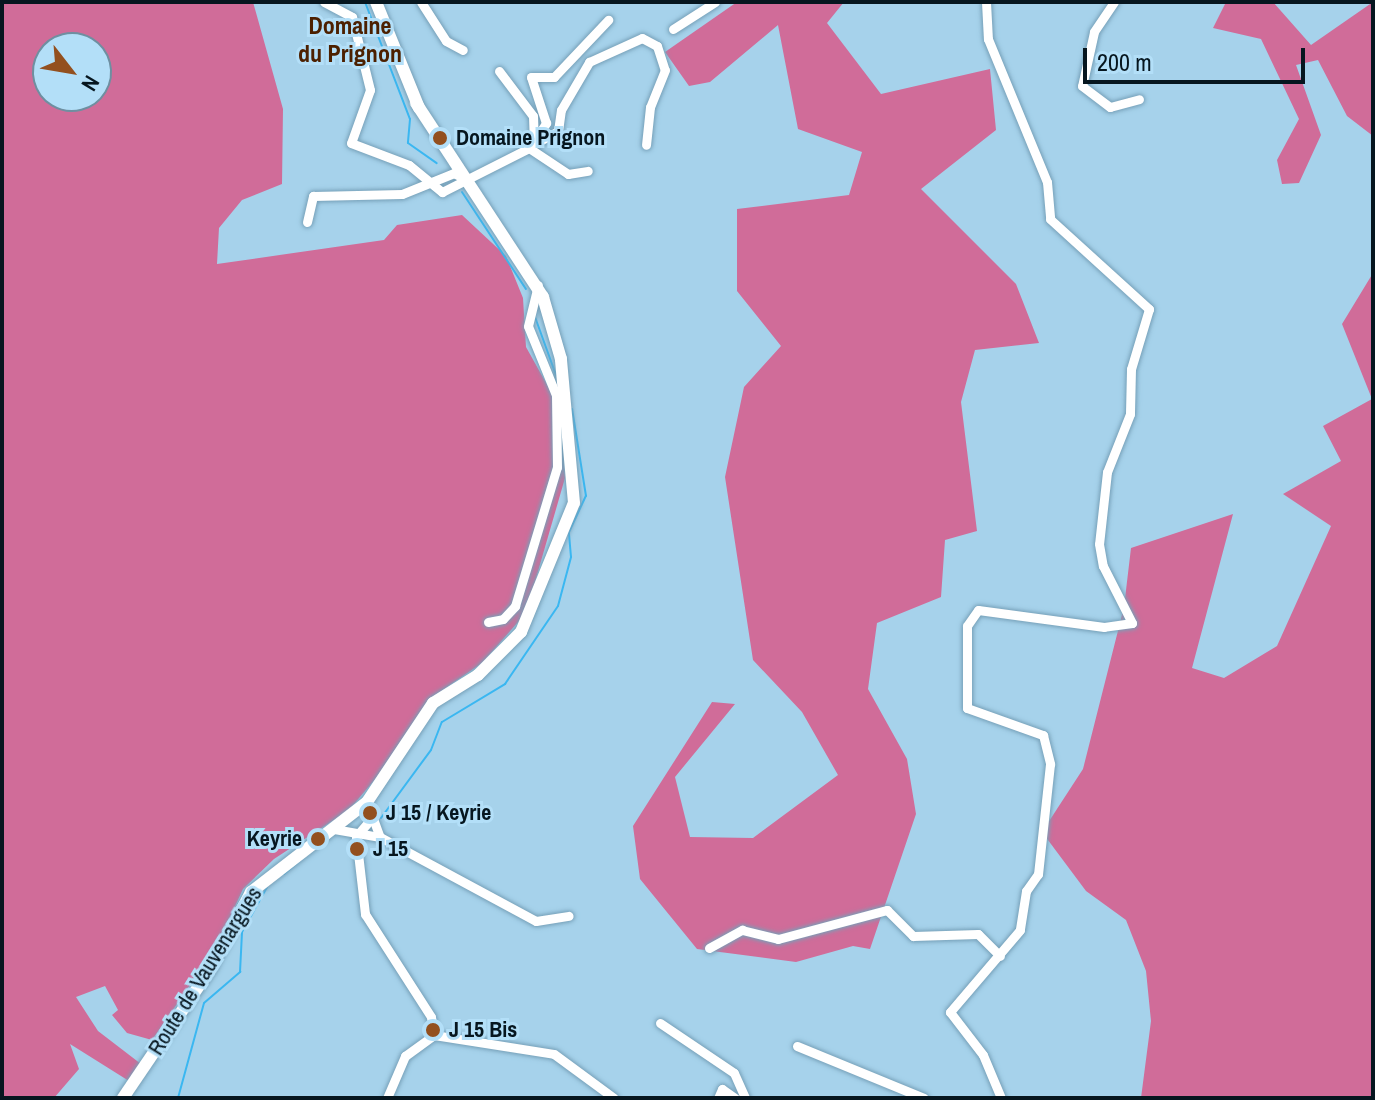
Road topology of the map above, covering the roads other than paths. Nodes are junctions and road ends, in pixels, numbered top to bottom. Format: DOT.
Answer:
graph roads {
  1 [pos="324,2"];
  2 [pos="376,2"];
  3 [pos="421,2"];
  4 [pos="715,2"];
  5 [pos="986,2"];
  6 [pos="1114,2"];
  7 [pos="608,20"];
  8 [pos="673,29"];
  9 [pos="463,50"];
  10 [pos="499,71"];
  11 [pos="1139,99"];
  12 [pos="416,103"];
  13 [pos="532,144"];
  14 [pos="646,145"];
  15 [pos="588,171"];
  16 [pos="451,175"];
  17 [pos="432,185"];
  18 [pos="463,186"];
  19 [pos="307,222"];
  20 [pos="538,285"];
  21 [pos="561,394"];
  22 [pos="488,622"];
  23 [pos="367,802"];
  24 [pos="371,819"];
  25 [pos="334,829"];
  26 [pos="356,836"];
  27 [pos="380,837"];
  28 [pos="569,916"];
  29 [pos="709,948"];
  30 [pos="1000,956"];
  31 [pos="660,1023"];
  32 [pos="434,1035"];
  33 [pos="797,1046"];
  34 [pos="999,1097"];
  35 [pos="123,1098"];
  36 [pos="387,1098"];
  37 [pos="614,1098"];
  38 [pos="718,1098"];
  39 [pos="735,1098"];
  40 [pos="745,1098"];
  41 [pos="924,1098"];
  1 -- 17 [label="street"];
  2 -- 12 [label="main road, Route de Vauvenargues"];
  3 -- 9 [label="street"];
  4 -- 8 [label="street"];
  5 -- 30 [label="street"];
  6 -- 11 [label="street"];
  7 -- 13 [label="street"];
  10 -- 13 [label="street"];
  12 -- 16 [label="main road, Route de Vauvenargues"];
  12 -- 18 [label="main road, Route de Vauvenargues"];
  13 -- 14 [label="street"];
  13 -- 15 [label="street"];
  13 -- 18 [label="street"];
  16 -- 17 [label="street"];
  16 -- 18 [label="main road, Route de Vauvenargues"];
  17 -- 18 [label="street"];
  17 -- 19 [label="street"];
  18 -- 20 [label="main road, Route de Vauvenargues"];
  20 -- 21 [label="main road, Route de Vauvenargues"];
  20 -- 21 [label="street"];
  21 -- 22 [label="street"];
  21 -- 23 [label="main road, Route de Vauvenargues"];
  23 -- 24 [label="street"];
  23 -- 25 [label="main road, Route de Vauvenargues"];
  24 -- 26 [label="street"];
  24 -- 27 [label="street"];
  25 -- 26 [label="street"];
  25 -- 35 [label="main road, Route de Vauvenargues"];
  26 -- 27 [label="street"];
  26 -- 32 [label="street"];
  27 -- 28 [label="street"];
  29 -- 30 [label="street"];
  30 -- 34 [label="street"];
  31 -- 40 [label="street"];
  32 -- 36 [label="street"];
  32 -- 37 [label="street"];
  33 -- 41 [label="street"];
  38 -- 39 [label="street"];
}
